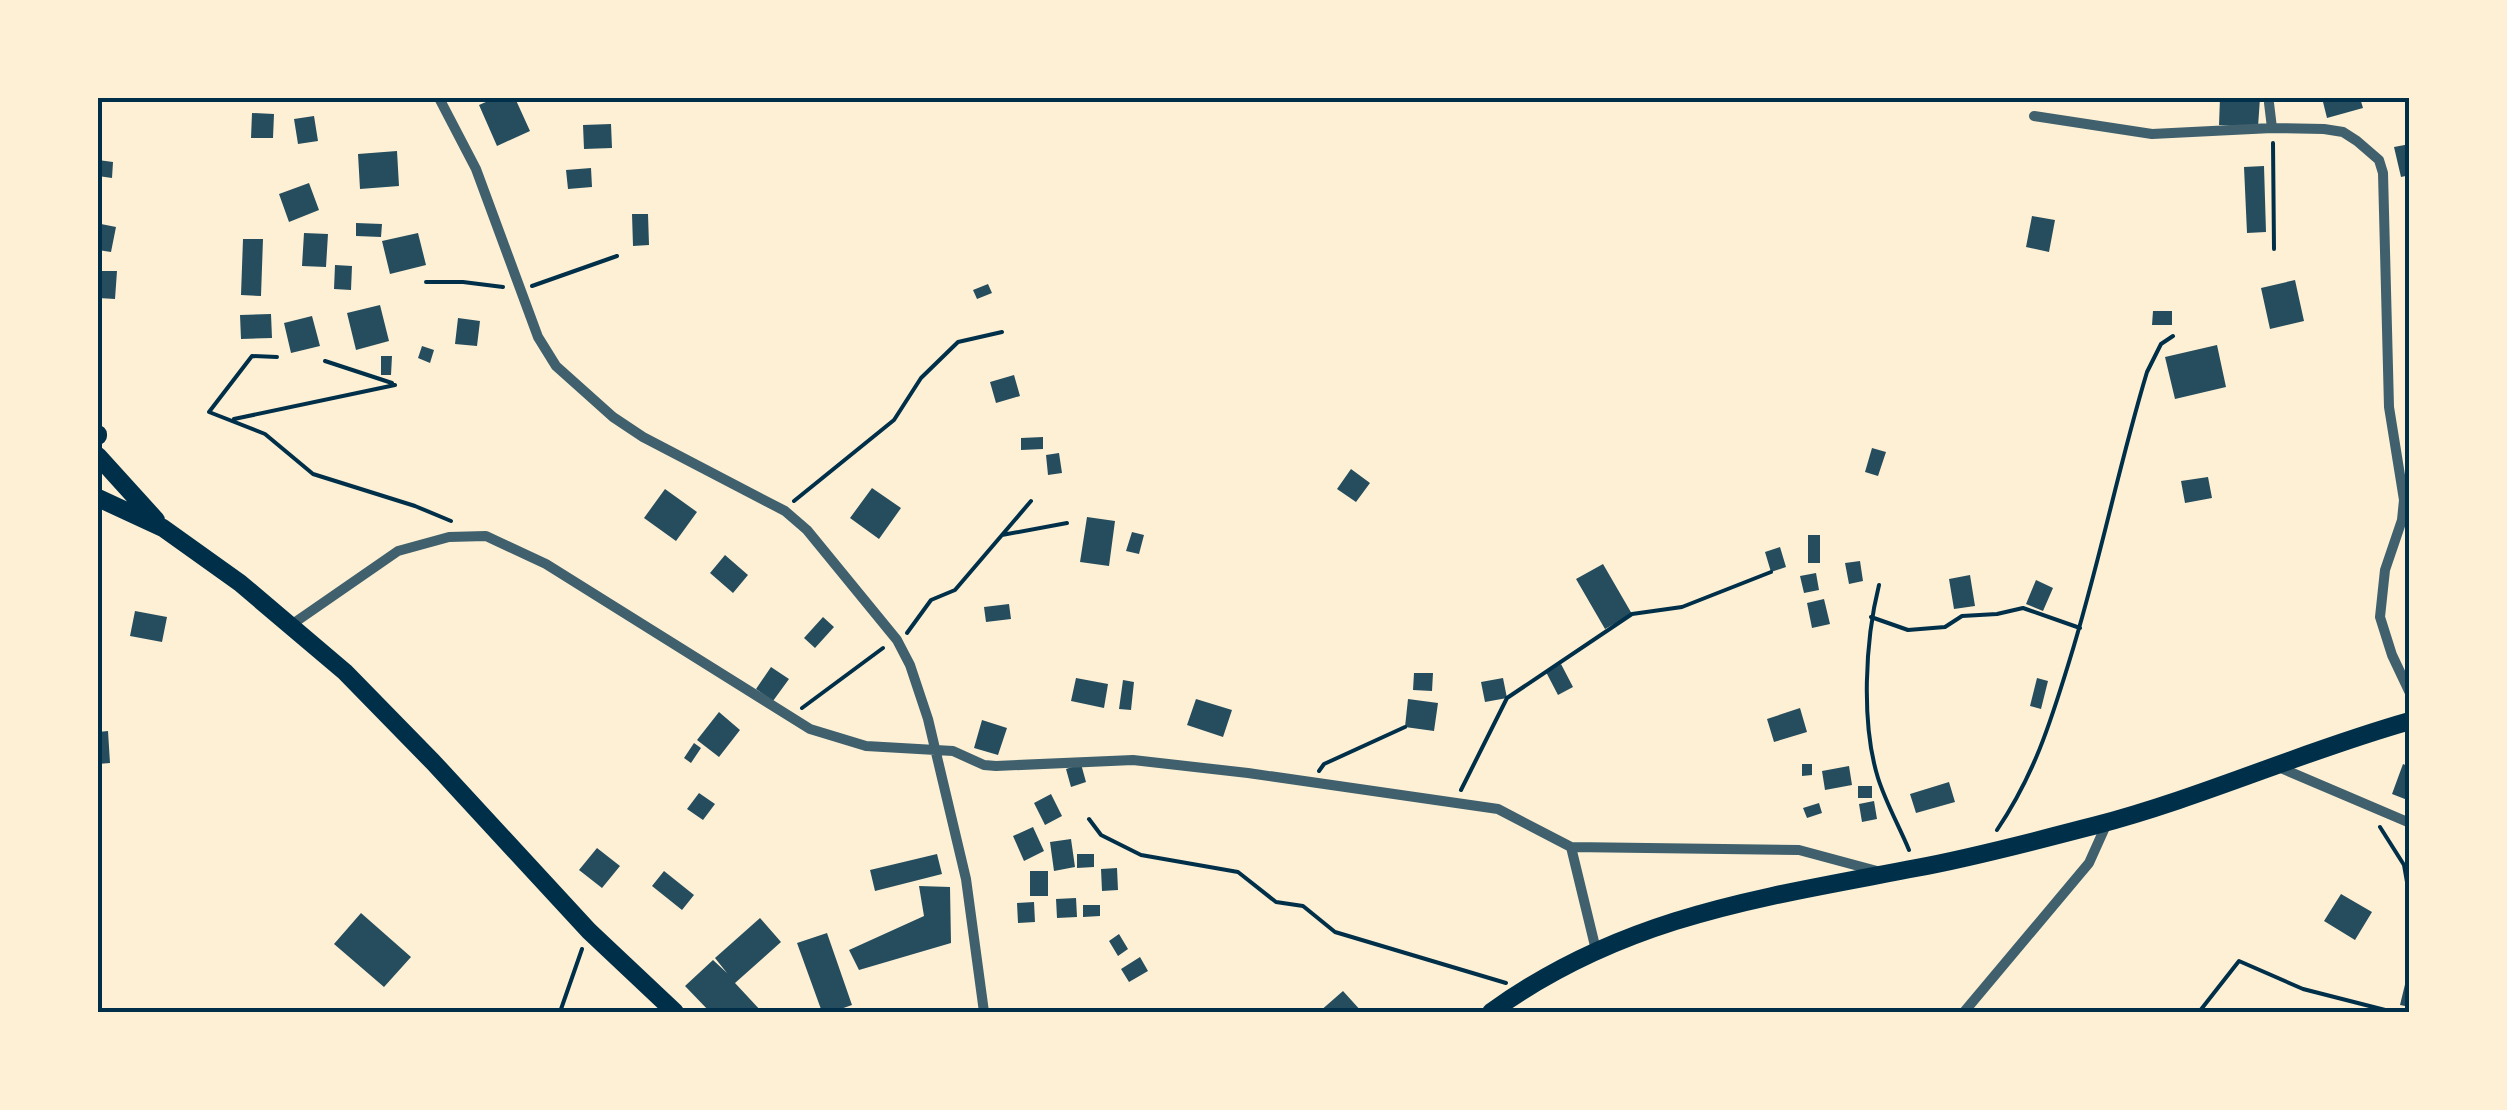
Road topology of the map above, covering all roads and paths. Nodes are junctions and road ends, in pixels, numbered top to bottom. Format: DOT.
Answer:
graph roads {
  1 [pos="440,98"];
  2 [pos="2269,104"];
  3 [pos="2034,116"];
  4 [pos="2272,128"];
  5 [pos="2274,250"];
  6 [pos="1002,332"];
  7 [pos="2173,336"];
  8 [pos="277,357"];
  9 [pos="325,361"];
  10 [pos="229,420"];
  11 [pos="98,456"];
  12 [pos="98,498"];
  13 [pos="1030,501"];
  14 [pos="785,511"];
  15 [pos="450,521"];
  16 [pos="1067,523"];
  17 [pos="163,528"];
  18 [pos="1002,536"];
  19 [pos="1771,572"];
  20 [pos="1878,586"];
  21 [pos="1871,617"];
  22 [pos="291,625"];
  23 [pos="2080,628"];
  24 [pos="897,640"];
  25 [pos="2410,693"];
  26 [pos="790,716"];
  27 [pos="2410,721"];
  28 [pos="1405,728"];
  29 [pos="934,751"];
  30 [pos="2275,765"];
  31 [pos="1311,783"];
  32 [pos="1455,802"];
  33 [pos="2370,805"];
  34 [pos="1088,819"];
  35 [pos="2107,822"];
  36 [pos="2410,823"];
  37 [pos="1571,847"];
  38 [pos="1980,854"];
  39 [pos="1917,868"];
  40 [pos="1884,874"];
  41 [pos="2410,898"];
  42 [pos="589,930"];
  43 [pos="1596,950"];
  44 [pos="1524,988"];
  45 [pos="560,1012"];
  46 [pos="674,1012"];
  47 [pos="984,1012"];
  48 [pos="1491,1012"];
  49 [pos="1964,1012"];
  50 [pos="2199,1012"];
  51 [pos="2393,1012"];
  1 -- 14 [label="street"];
  2 -- 4 [label="street"];
  3 -- 4 [label="street"];
  4 -- 5 [label="path"];
  4 -- 25 [label="street"];
  6 -- 14 [label="path"];
  7 -- 23 [label="path"];
  8 -- 10 [label="path"];
  9 -- 10 [label="path"];
  10 -- 15 [label="path"];
  11 -- 17 [label="highway"];
  12 -- 17 [label="highway"];
  13 -- 18 [label="path"];
  14 -- 24 [label="street"];
  16 -- 18 [label="path"];
  17 -- 22 [label="highway"];
  18 -- 24 [label="path"];
  19 -- 32 [label="path"];
  20 -- 21 [label="path"];
  21 -- 23 [label="path"];
  21 -- 39 [label="path"];
  22 -- 26 [label="street"];
  22 -- 42 [label="highway"];
  23 -- 38 [label="path"];
  24 -- 26 [label="path"];
  24 -- 29 [label="street"];
  26 -- 29 [label="street"];
  27 -- 30 [label="highway"];
  28 -- 31 [label="path"];
  29 -- 31 [label="street"];
  29 -- 47 [label="street"];
  30 -- 33 [label="street"];
  30 -- 35 [label="highway"];
  31 -- 32 [label="street"];
  32 -- 37 [label="street"];
  33 -- 36 [label="street"];
  33 -- 41 [label="path"];
  34 -- 44 [label="path"];
  35 -- 38 [label="highway"];
  35 -- 49 [label="street"];
  37 -- 40 [label="street"];
  37 -- 43 [label="street"];
  38 -- 39 [label="highway"];
  39 -- 40 [label="highway"];
  40 -- 43 [label="highway"];
  42 -- 45 [label="path"];
  42 -- 46 [label="highway"];
  43 -- 44 [label="highway"];
  44 -- 48 [label="highway"];
  50 -- 51 [label="path"];
}
